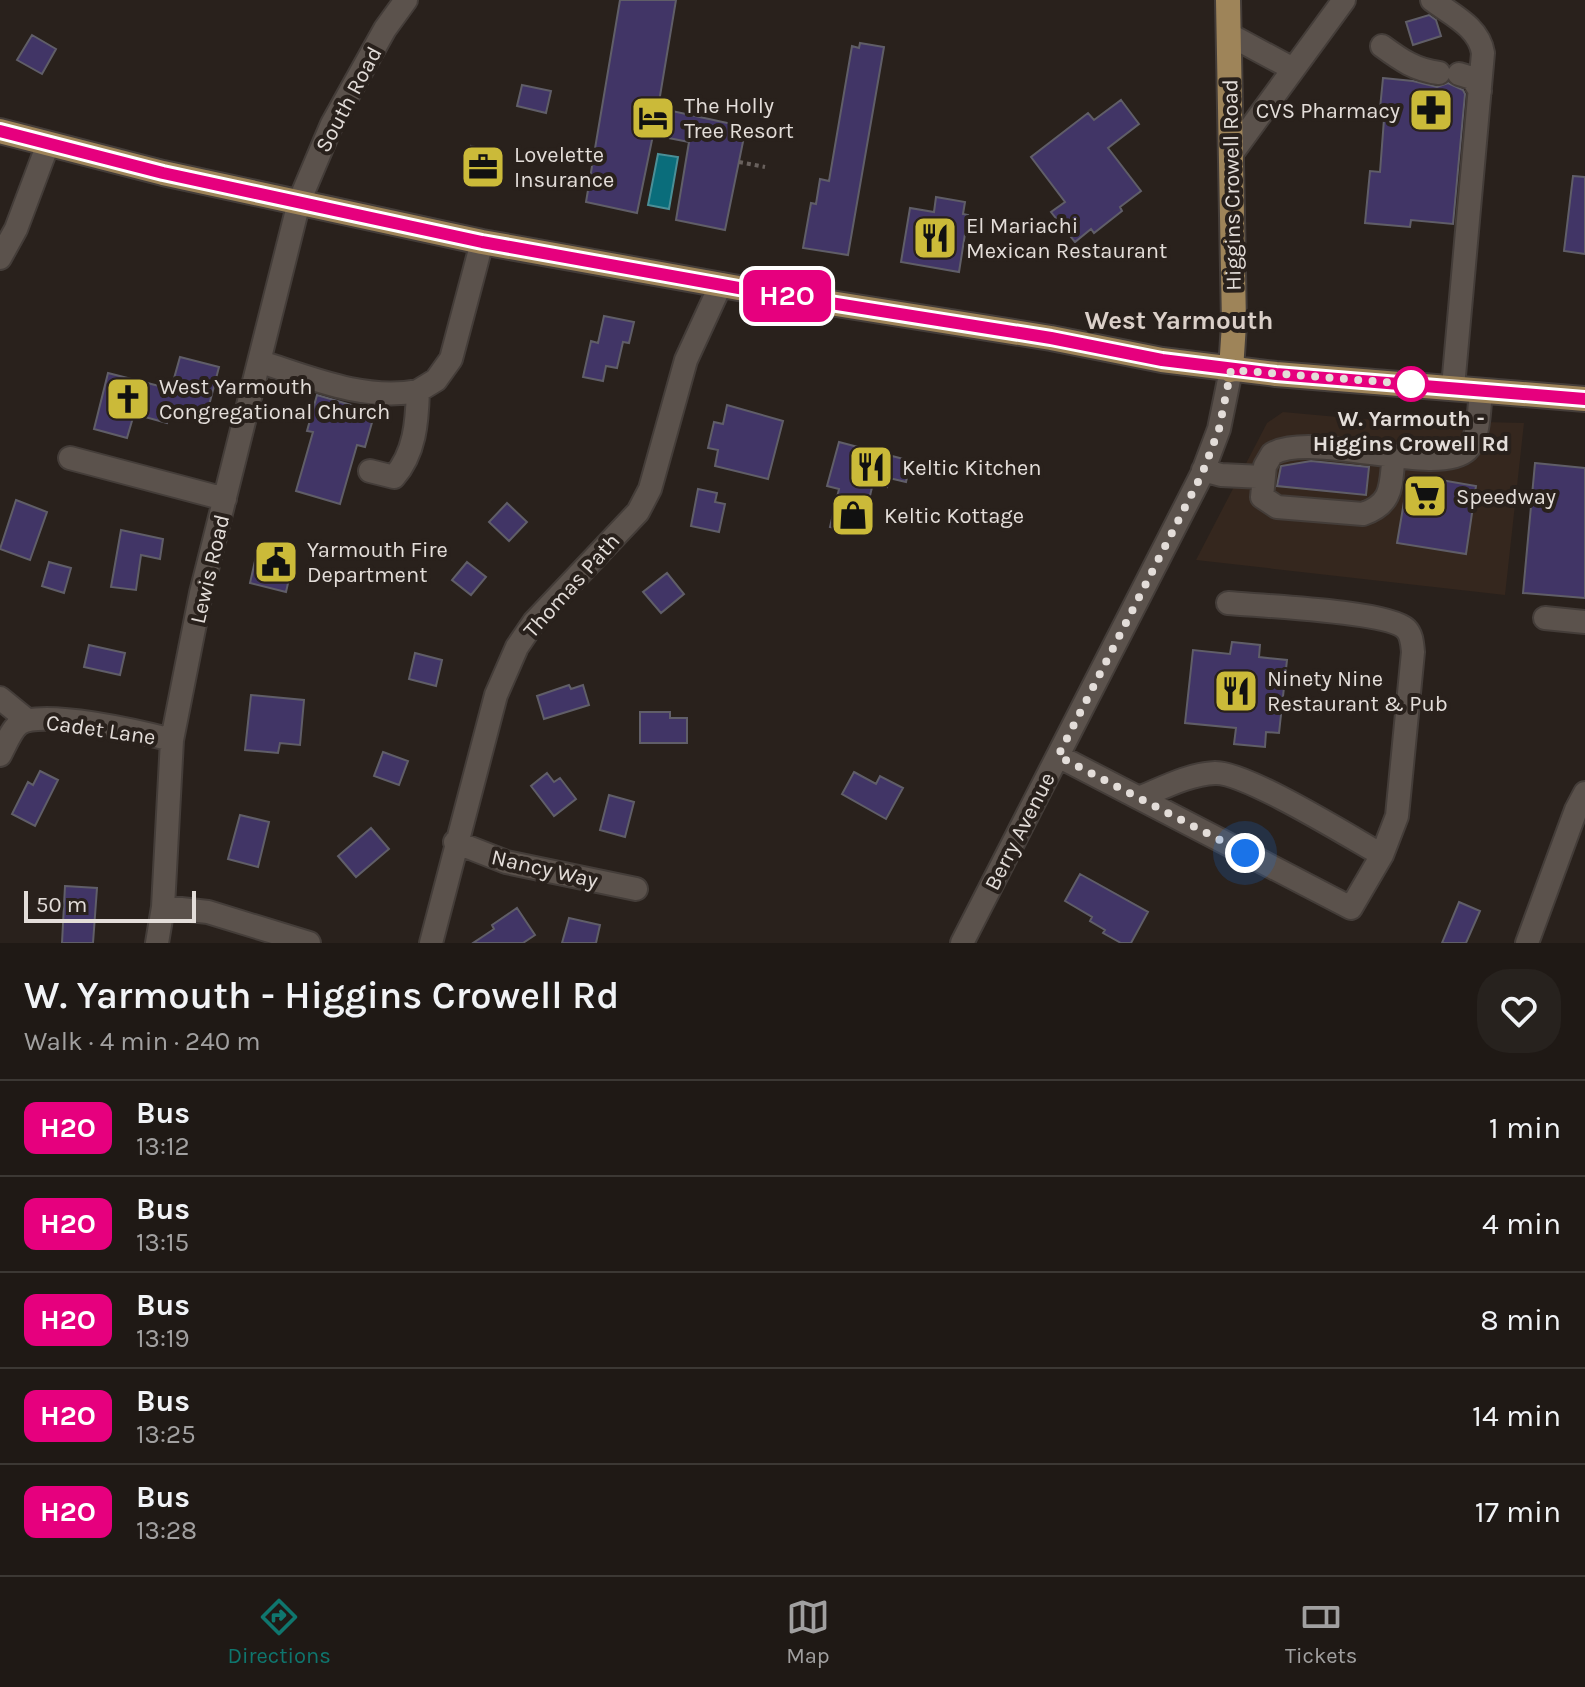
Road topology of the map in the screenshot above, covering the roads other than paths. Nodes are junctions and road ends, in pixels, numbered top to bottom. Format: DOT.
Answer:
graph roads {
  1 [pos="406,0"];
  2 [pos="1228,0"];
  3 [pos="1344,0"];
  4 [pos="1432,0"];
  5 [pos="1228,34"];
  6 [pos="1382,46"];
  7 [pos="1293,69"];
  8 [pos="1480,91"];
  9 [pos="0,131"];
  10 [pos="48,144"];
  11 [pos="1230,156"];
  12 [pos="299,202"];
  13 [pos="482,242"];
  14 [pos="0,258"];
  15 [pos="721,284"];
  16 [pos="261,362"];
  17 [pos="1231,370"];
  18 [pos="1453,387"];
  19 [pos="1481,390"];
  20 [pos="418,391"];
  21 [pos="1585,399"];
  22 [pos="1394,455"];
  23 [pos="70,458"];
  24 [pos="1203,470"];
  25 [pos="370,471"];
  26 [pos="1263,477"];
  27 [pos="225,499"];
  28 [pos="1228,603"];
  29 [pos="1545,618"];
  30 [pos="1585,622"];
  31 [pos="0,698"];
  32 [pos="27,720"];
  33 [pos="172,740"];
  34 [pos="0,755"];
  35 [pos="1058,756"];
  36 [pos="1585,793"];
  37 [pos="1139,798"];
  38 [pos="455,842"];
  39 [pos="1382,855"];
  40 [pos="636,889"];
  41 [pos="163,907"];
  42 [pos="966,942"];
  43 [pos="157,943"];
  44 [pos="309,943"];
  45 [pos="431,943"];
  46 [pos="1527,943"];
  1 -- 12 [label="street, South Road"];
  2 -- 5 [label="main road, Higgins Crowell Road"];
  3 -- 7 [label="street"];
  4 -- 8 [label="street"];
  5 -- 7 [label="street"];
  5 -- 11 [label="main road, Higgins Crowell Road"];
  6 -- 8 [label="street"];
  7 -- 11 [label="street"];
  8 -- 18 [label="street"];
  9 -- 10 [label="main road"];
  10 -- 12 [label="main road"];
  10 -- 14 [label="street"];
  11 -- 17 [label="main road, Higgins Crowell Road"];
  12 -- 13 [label="main road"];
  12 -- 16 [label="street, Lewis Road"];
  13 -- 15 [label="main road"];
  13 -- 20 [label="street"];
  15 -- 17 [label="main road"];
  15 -- 38 [label="street, Thomas Path"];
  16 -- 20 [label="street"];
  16 -- 27 [label="street, Lewis Road"];
  17 -- 18 [label="main road"];
  17 -- 24 [label="street, Berry Avenue"];
  18 -- 19 [label="main road"];
  19 -- 21 [label="main road"];
  19 -- 22 [label="street"];
  20 -- 25 [label="street"];
  22 -- 26 [label="street"];
  22 -- 26 [label="street"];
  23 -- 27 [label="street"];
  24 -- 26 [label="street"];
  24 -- 35 [label="street, Berry Avenue"];
  27 -- 33 [label="street, Lewis Road"];
  28 -- 39 [label="street"];
  29 -- 30 [label="street"];
  31 -- 32 [label="street"];
  32 -- 33 [label="street, Cadet Lane"];
  32 -- 34 [label="street, Cadet Lane"];
  33 -- 41 [label="street, Lewis Road"];
  35 -- 37 [label="street"];
  35 -- 42 [label="street, Berry Avenue"];
  36 -- 46 [label="street"];
  37 -- 39 [label="street"];
  37 -- 39 [label="street"];
  38 -- 40 [label="street, Nancy Way"];
  38 -- 45 [label="street, Thomas Path"];
  41 -- 43 [label="street, Lewis Road"];
  41 -- 44 [label="street"];
}
